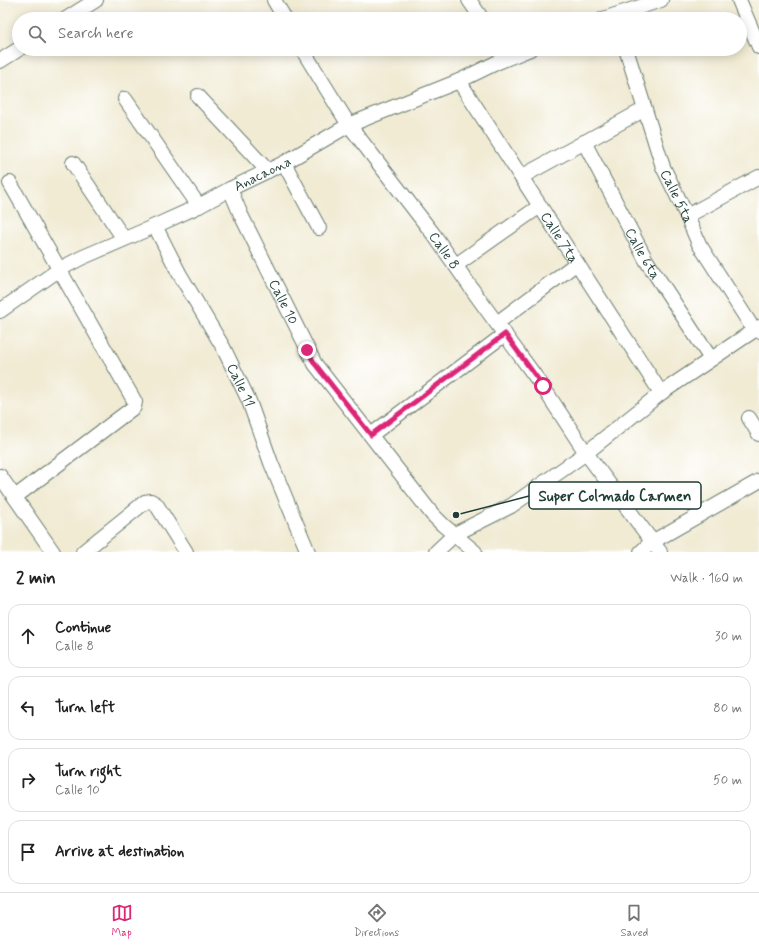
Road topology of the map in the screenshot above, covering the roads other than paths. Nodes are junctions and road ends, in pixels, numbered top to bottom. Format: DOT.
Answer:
graph roads {
  1 [pos="96,0"];
  2 [pos="469,0"];
  3 [pos="661,0"];
  4 [pos="739,0"];
  5 [pos="277,1"];
  6 [pos="77,12"];
  7 [pos="282,12"];
  8 [pos="477,12"];
  9 [pos="626,12"];
  10 [pos="744,12"];
  11 [pos="747,19"];
  12 [pos="759,47"];
  13 [pos="12,53"];
  14 [pos="306,56"];
  15 [pos="502,56"];
  16 [pos="628,56"];
  17 [pos="0,61"];
  18 [pos="459,81"];
  19 [pos="198,96"];
  20 [pos="125,99"];
  21 [pos="645,109"];
  22 [pos="349,125"];
  23 [pos="584,142"];
  24 [pos="73,163"];
  25 [pos="284,163"];
  26 [pos="268,171"];
  27 [pos="521,177"];
  28 [pos="759,178"];
  29 [pos="10,183"];
  30 [pos="230,189"];
  31 [pos="199,206"];
  32 [pos="540,206"];
  33 [pos="687,216"];
  34 [pos="155,226"];
  35 [pos="319,228"];
  36 [pos="124,239"];
  37 [pos="577,263"];
  38 [pos="456,265"];
  39 [pos="60,269"];
  40 [pos="0,311"];
  41 [pos="501,329"];
  42 [pos="757,330"];
  43 [pos="711,359"];
  44 [pos="661,393"];
  45 [pos="749,418"];
  46 [pos="759,434"];
  47 [pos="371,435"];
  48 [pos="586,453"];
  49 [pos="0,476"];
  50 [pos="759,481"];
  51 [pos="15,497"];
  52 [pos="455,534"];
  53 [pos="656,547"];
  54 [pos="53,552"];
  55 [pos="83,552"];
  56 [pos="186,552"];
  57 [pos="308,552"];
  58 [pos="436,552"];
  59 [pos="475,552"];
  60 [pos="641,552"];
  1 -- 6 [label="street"];
  2 -- 8 [label="street"];
  3 -- 9 [label="street"];
  4 -- 10 [label="street"];
  5 -- 7 [label="street"];
  11 -- 12 [label="street"];
  13 -- 17 [label="street"];
  14 -- 22 [label="street, Calle 8"];
  15 -- 18 [label="street, Anacaona"];
  16 -- 21 [label="street, Calle 5ta"];
  18 -- 22 [label="street, Anacaona"];
  18 -- 27 [label="street, Calle 7ta"];
  19 -- 26 [label="street"];
  20 -- 31 [label="street"];
  21 -- 23 [label="street"];
  21 -- 33 [label="street, Calle 5ta"];
  22 -- 25 [label="street, Anacaona"];
  22 -- 38 [label="street, Calle 8"];
  23 -- 27 [label="street"];
  23 -- 43 [label="street, Calle 6ta"];
  24 -- 36 [label="street"];
  25 -- 26 [label="street, Anacaona"];
  25 -- 35 [label="street"];
  26 -- 30 [label="street, Anacaona"];
  27 -- 32 [label="street, Calle 7ta"];
  28 -- 33 [label="street"];
  29 -- 39 [label="street"];
  30 -- 31 [label="street, Anacaona"];
  30 -- 47 [label="street, Calle 10"];
  31 -- 34 [label="street, Anacaona"];
  32 -- 37 [label="street, Calle 7ta"];
  32 -- 38 [label="street"];
  33 -- 42 [label="street, Calle 5ta"];
  34 -- 36 [label="street, Anacaona"];
  34 -- 57 [label="street, Calle 11"];
  36 -- 39 [label="street, Anacaona"];
  37 -- 41 [label="street"];
  37 -- 44 [label="street, Calle 7ta"];
  38 -- 41 [label="street, Calle 8"];
  39 -- 40 [label="street, Anacaona"];
  39 -- 51 [label="street"];
  41 -- 47 [label="street"];
  41 -- 48 [label="street, Calle 8"];
  42 -- 43 [label="street"];
  43 -- 44 [label="street"];
  44 -- 48 [label="street"];
  45 -- 46 [label="street"];
  47 -- 52 [label="street, Calle 10"];
  48 -- 52 [label="street"];
  48 -- 53 [label="street, Calle 8"];
  49 -- 51 [label="street"];
  50 -- 53 [label="street"];
  51 -- 54 [label="street"];
  52 -- 58 [label="street"];
  52 -- 59 [label="street, Calle 10"];
  53 -- 60 [label="street"];
  55 -- 56 [label="street"];
}
